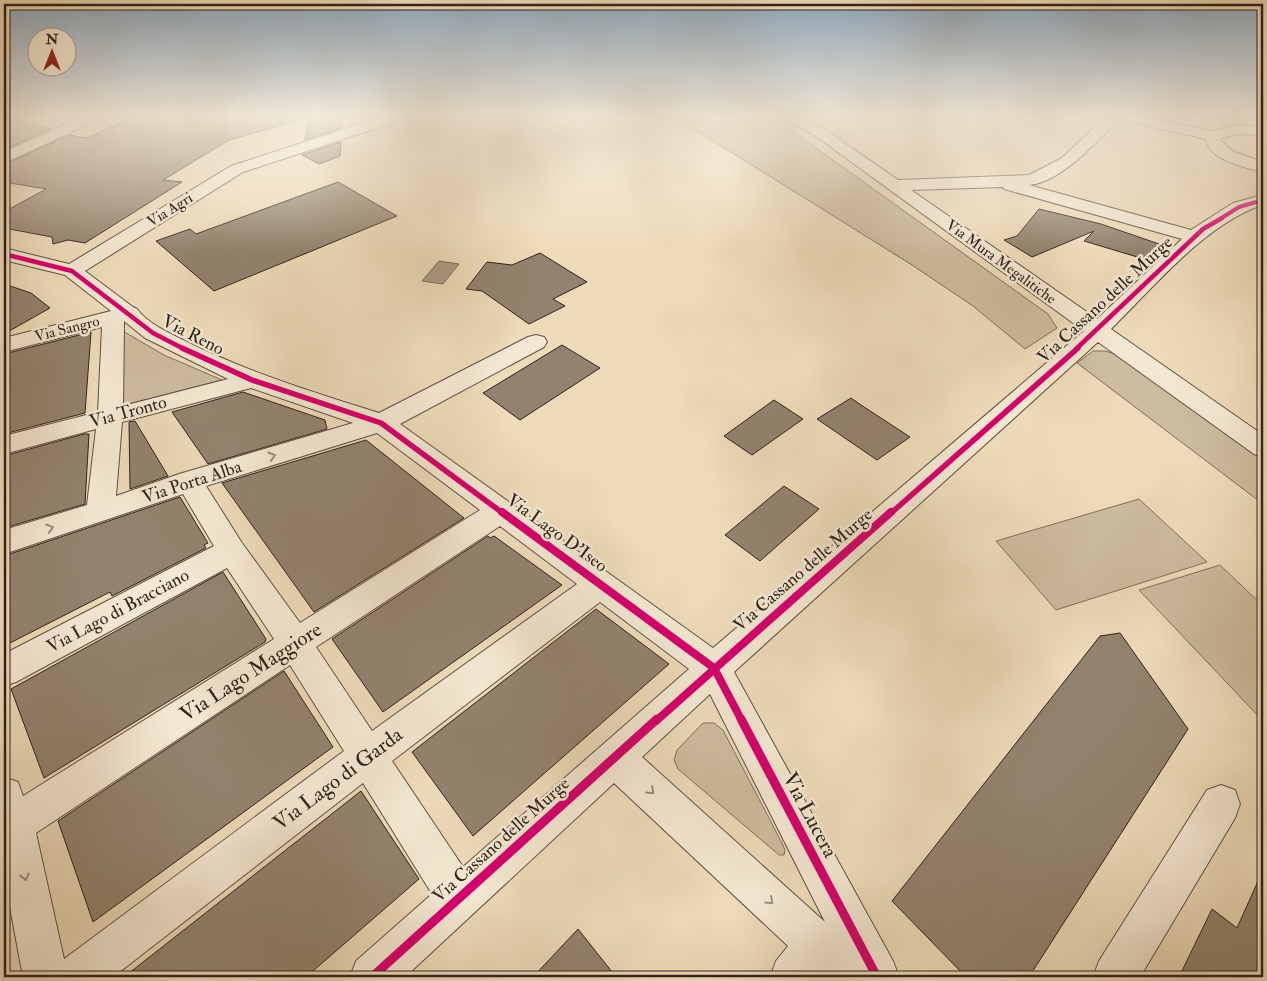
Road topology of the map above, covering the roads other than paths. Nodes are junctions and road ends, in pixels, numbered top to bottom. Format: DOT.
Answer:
graph roads {
  1 [pos="260,161"];
  2 [pos="860,161"];
  3 [pos="1068,161"];
  4 [pos="1245,161"];
  5 [pos="1263,167"];
  6 [pos="1001,183"];
  7 [pos="895,185"];
  8 [pos="1263,200"];
  9 [pos="1194,237"];
  10 [pos="4,254"];
  11 [pos="72,271"];
  12 [pos="122,315"];
  13 [pos="1097,331"];
  14 [pos="536,342"];
  15 [pos="4,345"];
  16 [pos="252,380"];
  17 [pos="110,417"];
  18 [pos="381,423"];
  19 [pos="4,445"];
  20 [pos="1263,448"];
  21 [pos="189,481"];
  22 [pos="501,511"];
  23 [pos="100,512"];
  24 [pos="4,542"];
  25 [pos="232,551"];
  26 [pos="600,584"];
  27 [pos="295,643"];
  28 [pos="714,668"];
  29 [pos="4,671"];
  30 [pos="367,757"];
  31 [pos="615,758"];
  32 [pos="1221,804"];
  33 [pos="7,819"];
  34 [pos="459,899"];
  35 [pos="805,961"];
  36 [pos="45,977"];
  37 [pos="77,977"];
  38 [pos="372,977"];
  39 [pos="848,977"];
  40 [pos="877,977"];
  41 [pos="1115,977"];
  1 -- 11 [label="street, Via Agri"];
  2 -- 7 [label="street, Via Mura Megalitiche"];
  3 -- 6 [label="street"];
  4 -- 5 [label="street"];
  6 -- 7 [label="street"];
  6 -- 9 [label="street"];
  7 -- 13 [label="street, Via Mura Megalitiche"];
  8 -- 9 [label="street, Via Cassano delle Murge"];
  9 -- 13 [label="street, Via Cassano delle Murge"];
  10 -- 11 [label="street, Via Reno"];
  11 -- 12 [label="street, Via Reno"];
  12 -- 15 [label="street, Via Sangro"];
  12 -- 16 [label="street, Via Reno"];
  12 -- 17 [label="street"];
  13 -- 20 [label="street, Via Mura Megalitiche"];
  13 -- 28 [label="street, Via Cassano delle Murge"];
  14 -- 18 [label="street, Via Porta Alba"];
  16 -- 17 [label="street, Via Tronto"];
  16 -- 18 [label="street, Via Reno"];
  17 -- 19 [label="street, Via Tronto"];
  17 -- 23 [label="street"];
  21 -- 18 [label="street, Via Porta Alba, one-way"];
  18 -- 22 [label="street, Via Lago D'Iseo"];
  21 -- 23 [label="street, Via Porta Alba"];
  21 -- 25 [label="street"];
  22 -- 26 [label="street, Via Lago D'Iseo"];
  22 -- 27 [label="street, Via Lago Maggiore"];
  24 -- 23 [label="street, Via Porta Alba, one-way"];
  25 -- 27 [label="street"];
  25 -- 29 [label="street, Via Lago di Bracciano"];
  26 -- 28 [label="street, Via Lago D'Iseo"];
  26 -- 30 [label="street, Via Lago di Garda"];
  27 -- 30 [label="street"];
  27 -- 33 [label="street, Via Lago Maggiore"];
  28 -- 31 [label="street, Via Cassano delle Murge"];
  28 -- 40 [label="street, Via Lucera"];
  30 -- 34 [label="street"];
  30 -- 37 [label="street, Via Lago di Garda"];
  31 -- 34 [label="street, Via Cassano delle Murge"];
  31 -- 35 [label="street, one-way"];
  32 -- 41 [label="street"];
  33 -- 36 [label="street, one-way"];
  34 -- 38 [label="street, Via Cassano delle Murge"];
  35 -- 39 [label="street"];
}
